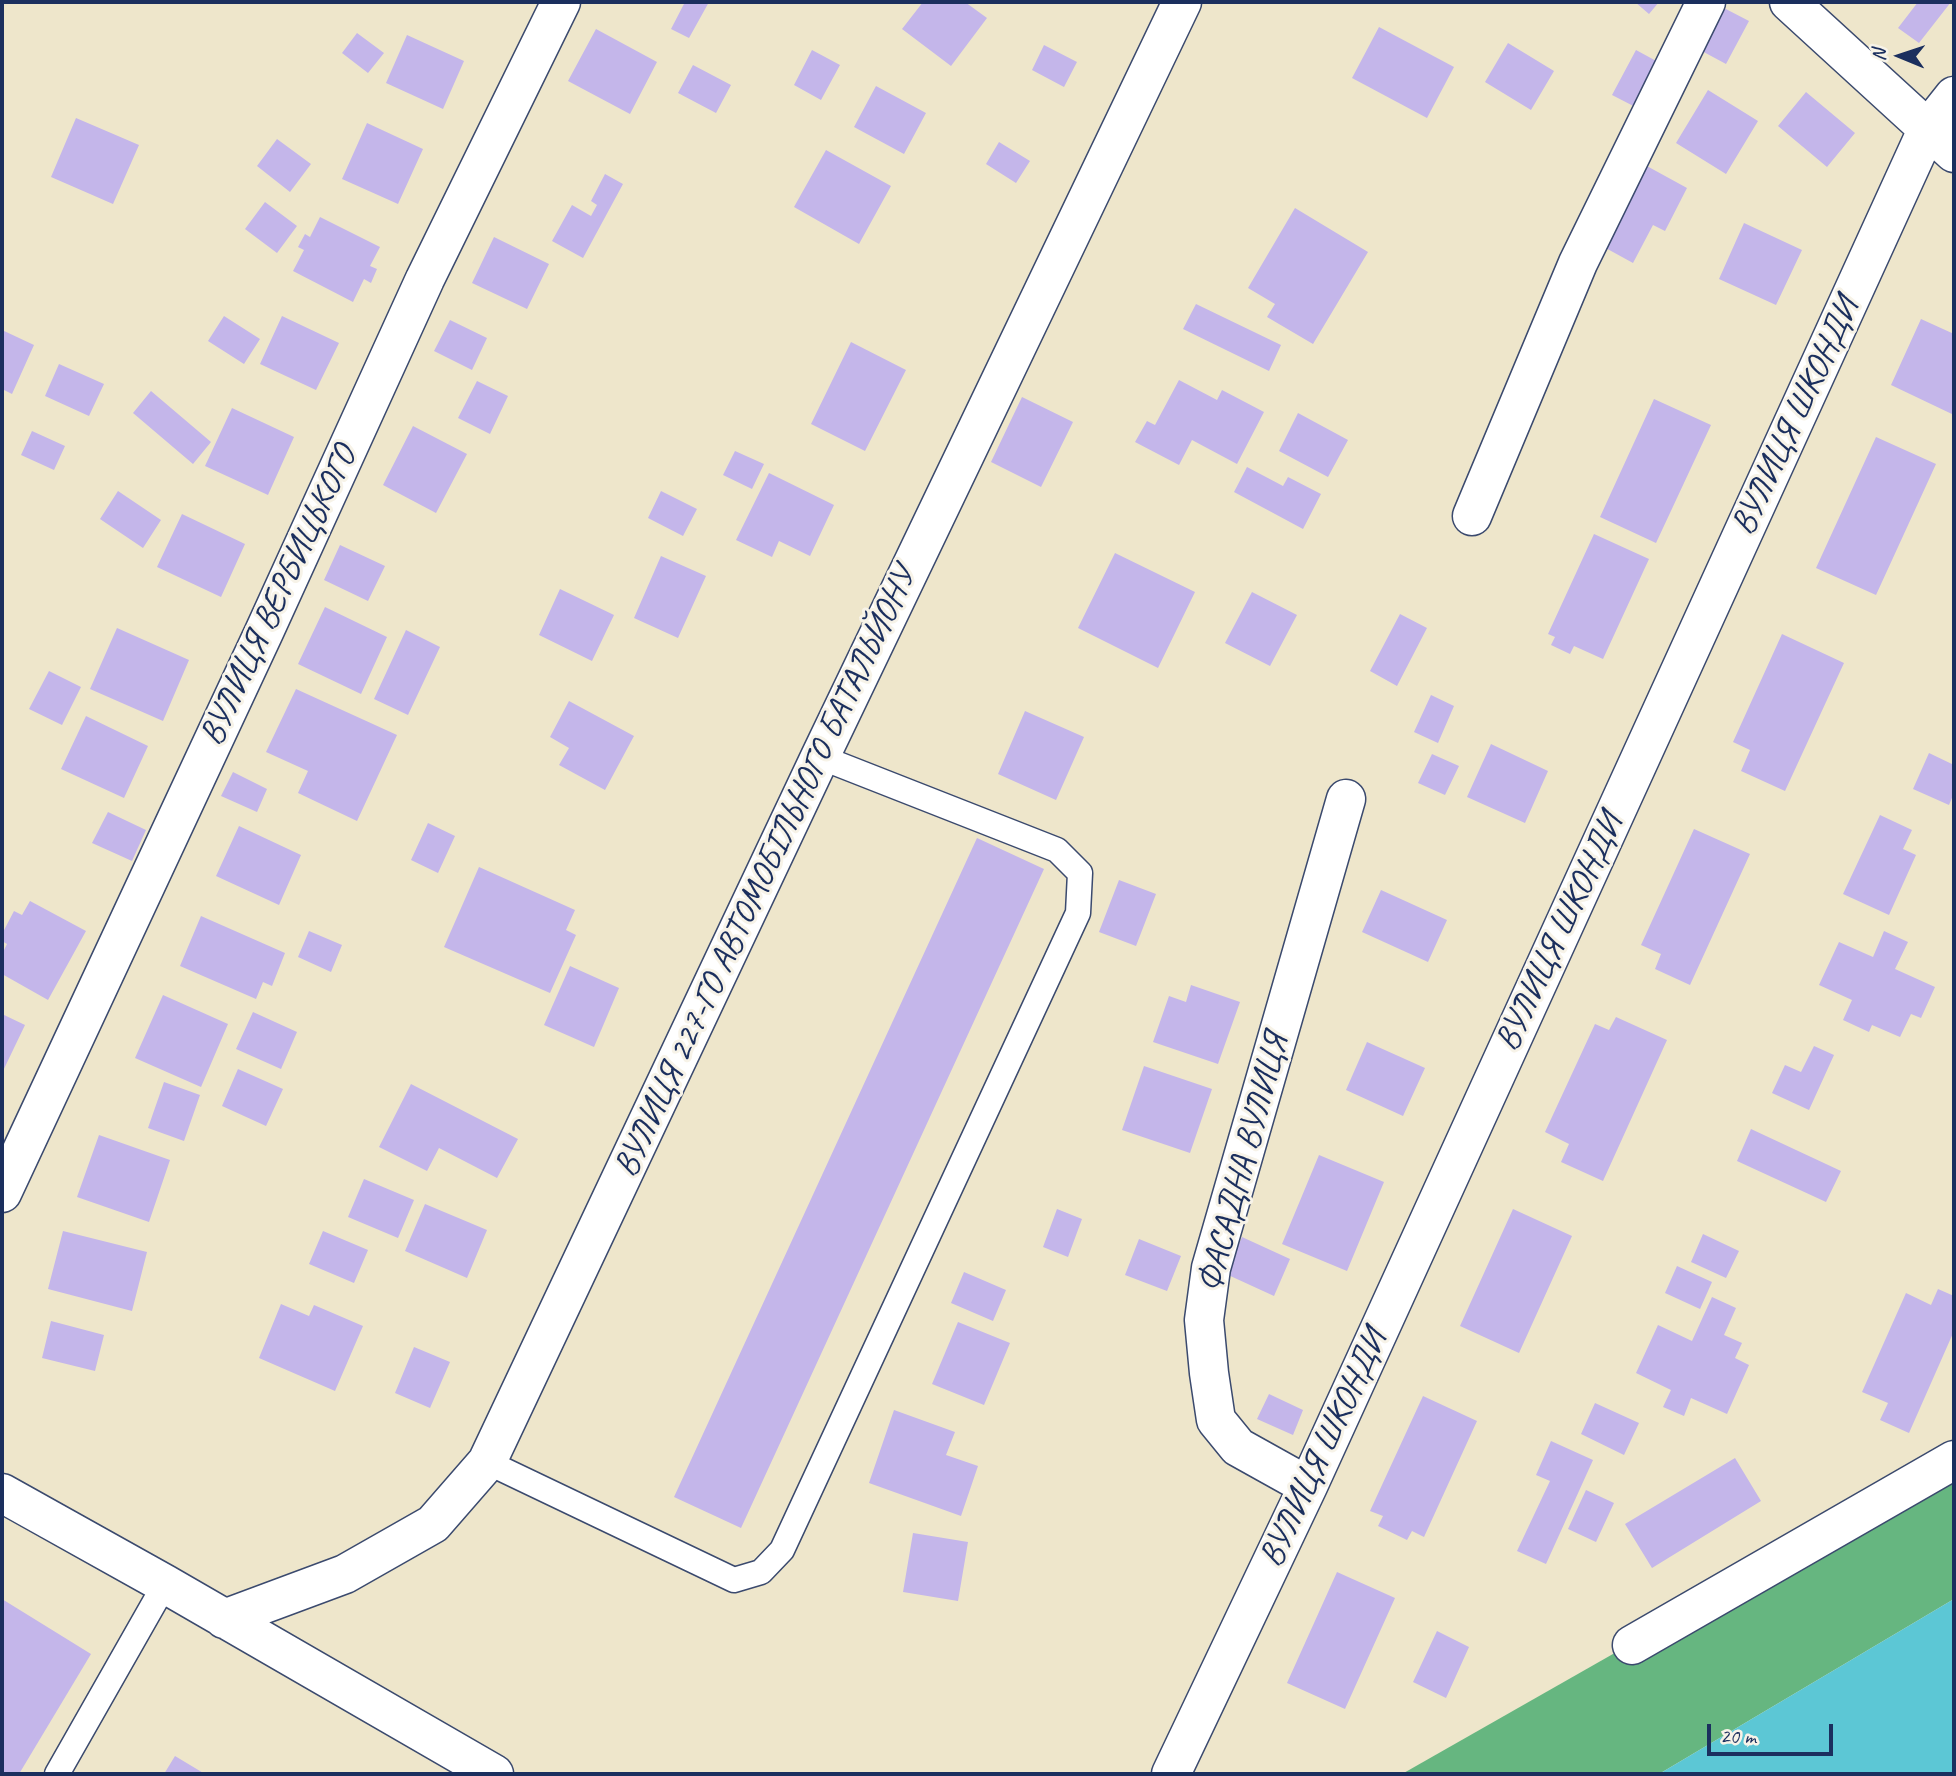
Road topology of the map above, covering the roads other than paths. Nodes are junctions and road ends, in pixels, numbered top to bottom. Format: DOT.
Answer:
graph roads {
  1 [pos="561,2"];
  2 [pos="1182,2"];
  3 [pos="1706,2"];
  4 [pos="1789,2"];
  5 [pos="1954,96"];
  6 [pos="1940,141"];
  7 [pos="1472,516"];
  8 [pos="820,757"];
  9 [pos="1346,799"];
  10 [pos="2,1193"];
  11 [pos="1954,1460"];
  12 [pos="487,1462"];
  13 [pos="1308,1486"];
  14 [pos="2,1493"];
  15 [pos="165,1584"];
  16 [pos="224,1619"];
  17 [pos="1632,1645"];
  18 [pos="57,1774"];
  19 [pos="494,1774"];
  20 [pos="1171,1774"];
  1 -- 10 [label="street, ВУЛИЦЯ ВЕРБИЦЬКОГО"];
  2 -- 8 [label="street, ВУЛИЦЯ 227-ГО АВТОМОБІЛЬНОГО БАТАЛЬЙОНУ"];
  3 -- 7 [label="street"];
  4 -- 6 [label="street"];
  5 -- 6 [label="street, ВУЛИЦЯ ШКОНДИ"];
  6 -- 13 [label="street, ВУЛИЦЯ ШКОНДИ"];
  8 -- 12 [label="street, ВУЛИЦЯ 227-ГО АВТОМОБІЛЬНОГО БАТАЛЬЙОНУ"];
  8 -- 12 [label="lane"];
  9 -- 13 [label="street, ФАСАДНА ВУЛИЦЯ"];
  11 -- 17 [label="street"];
  12 -- 16 [label="street, ВУЛИЦЯ 227-ГО АВТОМОБІЛЬНОГО БАТАЛЬЙОНУ"];
  13 -- 20 [label="street, ВУЛИЦЯ ШКОНДИ"];
  14 -- 15 [label="street"];
  15 -- 16 [label="street"];
  15 -- 18 [label="lane"];
  16 -- 19 [label="street"];
}
